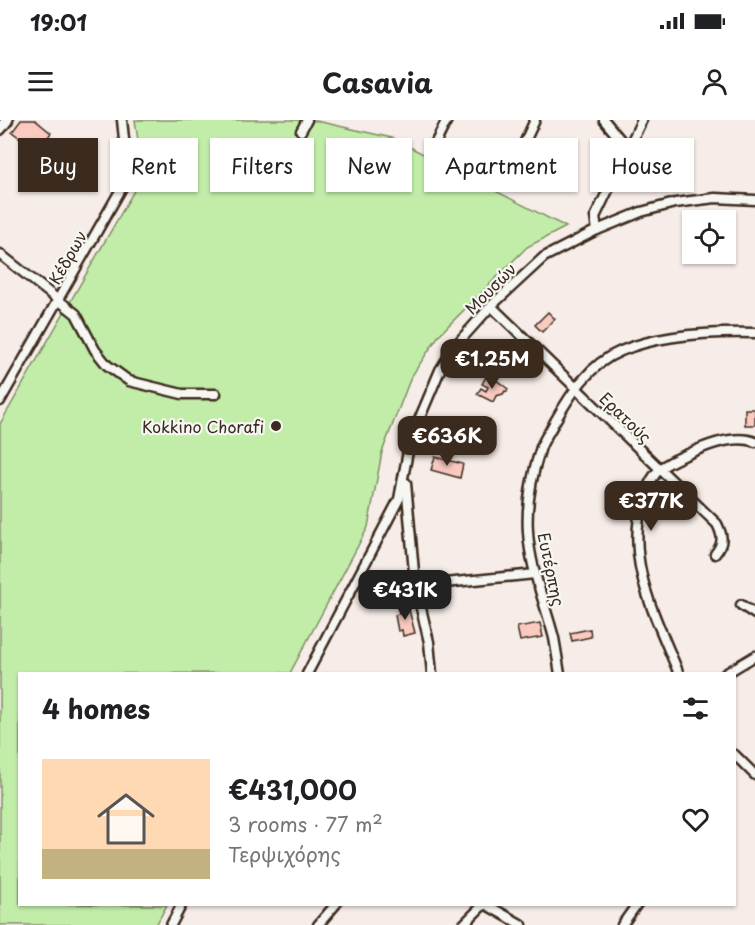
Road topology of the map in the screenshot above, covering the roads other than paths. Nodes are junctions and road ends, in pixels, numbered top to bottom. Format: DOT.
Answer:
graph roads {
  1 [pos="7,120"];
  2 [pos="122,120"];
  3 [pos="307,120"];
  4 [pos="447,120"];
  5 [pos="535,120"];
  6 [pos="604,120"];
  7 [pos="642,120"];
  8 [pos="0,129"];
  9 [pos="301,131"];
  10 [pos="438,138"];
  11 [pos="527,138"];
  12 [pos="619,138"];
  13 [pos="633,138"];
  14 [pos="607,192"];
  15 [pos="755,200"];
  16 [pos="597,230"];
  17 [pos="0,254"];
  18 [pos="59,300"];
  19 [pos="491,306"];
  20 [pos="755,333"];
  21 [pos="575,389"];
  22 [pos="216,394"];
  23 [pos="0,401"];
  24 [pos="754,441"];
  25 [pos="659,470"];
  26 [pos="403,500"];
  27 [pos="715,554"];
  28 [pos="535,574"];
  29 [pos="415,586"];
  30 [pos="741,605"];
  31 [pos="755,614"];
  32 [pos="755,656"];
  33 [pos="309,672"];
  34 [pos="432,672"];
  35 [pos="560,672"];
  36 [pos="678,672"];
  37 [pos="728,672"];
  38 [pos="736,756"];
  39 [pos="755,775"];
  40 [pos="181,906"];
  41 [pos="334,906"];
  42 [pos="482,906"];
  43 [pos="488,906"];
  44 [pos="636,906"];
  45 [pos="171,925"];
  46 [pos="318,925"];
  47 [pos="463,925"];
  48 [pos="522,925"];
  49 [pos="622,925"];
  1 -- 8 [label="street"];
  2 -- 18 [label="street, Κέδρων"];
  3 -- 9 [label="street"];
  4 -- 10 [label="street"];
  5 -- 11 [label="street"];
  6 -- 12 [label="street"];
  7 -- 13 [label="street"];
  14 -- 16 [label="street"];
  15 -- 16 [label="street, Μουσών"];
  16 -- 19 [label="street, Μουσών"];
  17 -- 18 [label="street"];
  18 -- 22 [label="street"];
  18 -- 23 [label="street, Κέδρων"];
  19 -- 21 [label="street, Ερατούς"];
  19 -- 26 [label="street, Μουσών"];
  20 -- 21 [label="street, Ευτέρπης"];
  21 -- 25 [label="street, Ερατούς"];
  21 -- 28 [label="street, Ευτέρπης"];
  24 -- 25 [label="street"];
  25 -- 27 [label="street, Ερατούς"];
  25 -- 36 [label="street"];
  26 -- 29 [label="street, Μουσών"];
  26 -- 33 [label="street"];
  28 -- 29 [label="street"];
  28 -- 35 [label="street, Ευτέρπης"];
  29 -- 34 [label="street, Μουσών"];
  30 -- 31 [label="street"];
  32 -- 37 [label="street"];
  38 -- 39 [label="street"];
  40 -- 45 [label="street"];
  41 -- 46 [label="street"];
  42 -- 47 [label="street"];
  43 -- 48 [label="street"];
  44 -- 49 [label="street"];
}
